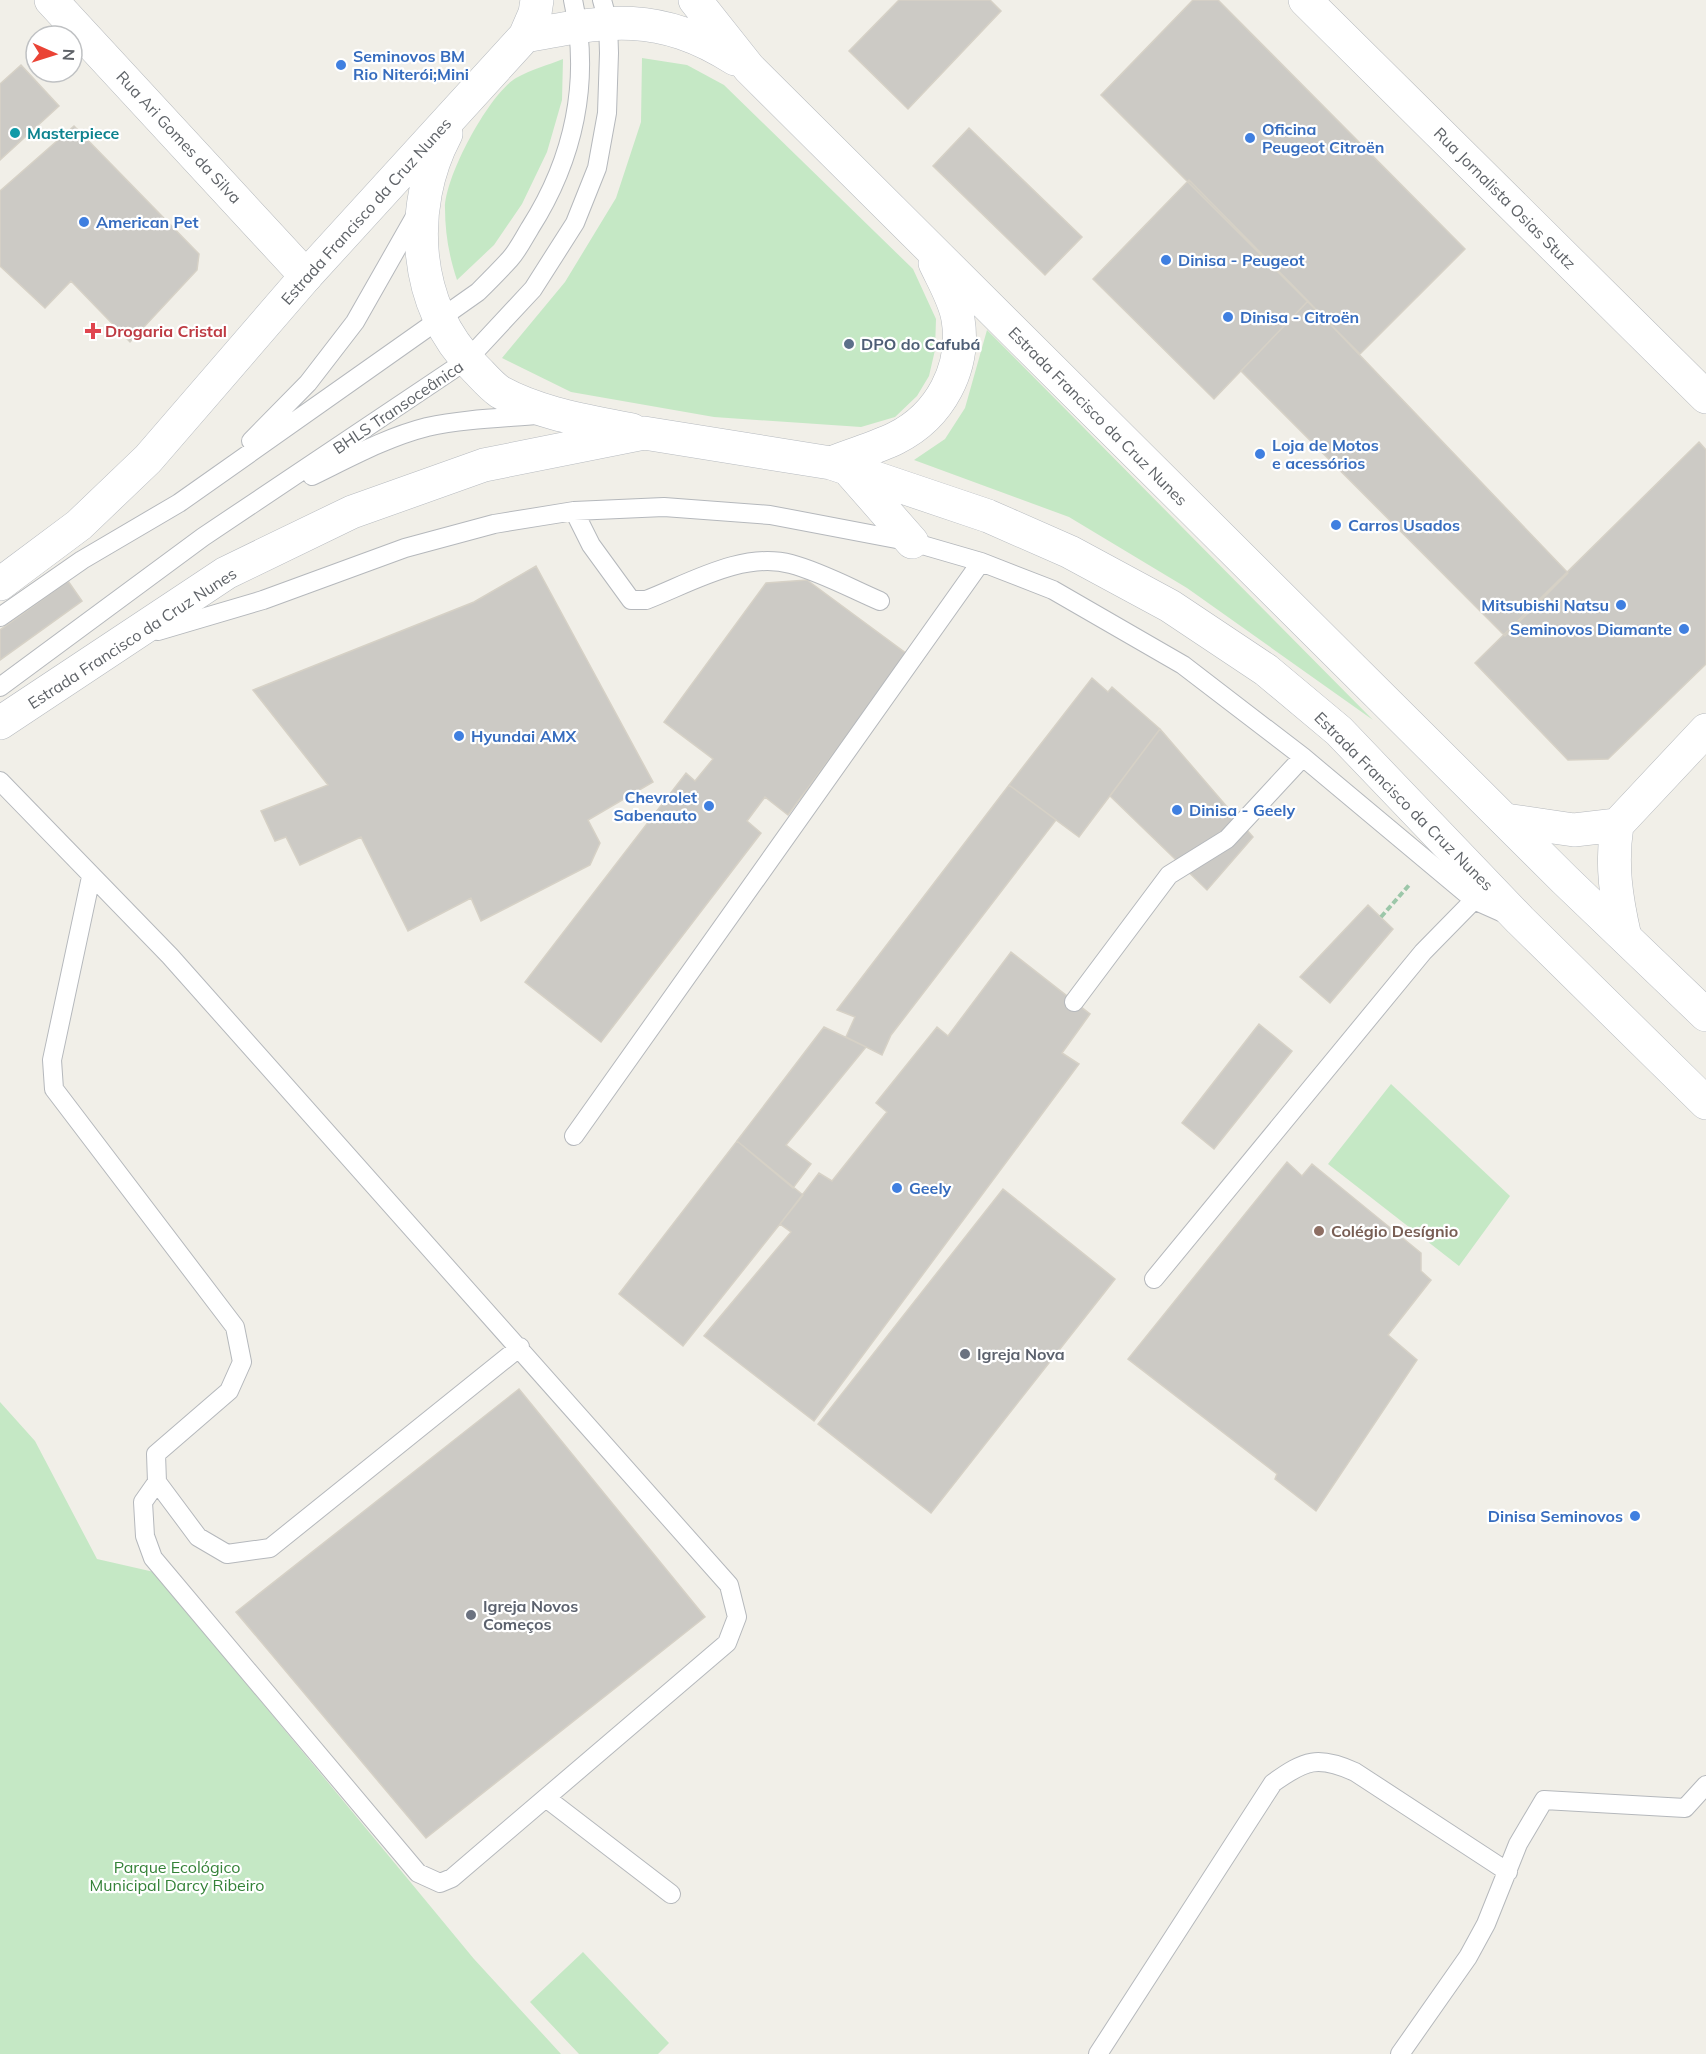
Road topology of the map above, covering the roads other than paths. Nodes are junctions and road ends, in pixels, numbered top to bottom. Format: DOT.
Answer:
graph roads {
  1 [pos="51,0"];
  2 [pos="537,0"];
  3 [pos="695,0"];
  4 [pos="1305,0"];
  5 [pos="591,12"];
  6 [pos="525,36"];
  7 [pos="749,68"];
  8 [pos="460,108"];
  9 [pos="423,200"];
  10 [pos="924,243"];
  11 [pos="306,276"];
  12 [pos="439,320"];
  13 [pos="467,360"];
  14 [pos="1706,397"];
  15 [pos="555,414"];
  16 [pos="644,433"];
  17 [pos="839,465"];
  18 [pos="218,475"];
  19 [pos="249,506"];
  20 [pos="574,511"];
  21 [pos="912,542"];
  22 [pos="981,562"];
  23 [pos="0,584"];
  24 [pos="880,601"];
  25 [pos="0,617"];
  26 [pos="130,639"];
  27 [pos="0,687"];
  28 [pos="0,723"];
  29 [pos="1706,730"];
  30 [pos="1303,757"];
  31 [pos="0,781"];
  32 [pos="1505,820"];
  33 [pos="1617,825"];
  34 [pos="91,877"];
  35 [pos="1474,900"];
  36 [pos="1520,920"];
  37 [pos="1625,937"];
  38 [pos="1074,1002"];
  39 [pos="1706,1015"];
  40 [pos="1706,1103"];
  41 [pos="574,1136"];
  42 [pos="1154,1280"];
  43 [pos="520,1347"];
  44 [pos="157,1482"];
  45 [pos="1706,1785"];
  46 [pos="546,1798"];
  47 [pos="1508,1872"];
  48 [pos="671,1894"];
  49 [pos="1098,2054"];
  50 [pos="1400,2054"];
  1 -- 11 [label="main road, Rua Ari Gomes da Silva"];
  2 -- 6 [label="main road"];
  3 -- 7 [label="main road"];
  4 -- 14 [label="main road, Rua Jornalista Osias Stutz"];
  5 -- 6 [label="main road"];
  5 -- 7 [label="main road"];
  5 -- 12 [label="lane"];
  5 -- 13 [label="lane, BHLS Transoceânica"];
  6 -- 8 [label="main road, Estrada Francisco da Cruz Nunes"];
  7 -- 10 [label="main road, Estrada Francisco da Cruz Nunes"];
  8 -- 9 [label="main road"];
  8 -- 11 [label="main road, Estrada Francisco da Cruz Nunes"];
  9 -- 12 [label="main road"];
  9 -- 18 [label="lane"];
  10 -- 17 [label="main road"];
  10 -- 32 [label="main road, Estrada Francisco da Cruz Nunes"];
  11 -- 23 [label="main road, Estrada Francisco da Cruz Nunes"];
  12 -- 13 [label="main road"];
  12 -- 18 [label="lane"];
  13 -- 15 [label="main road"];
  13 -- 19 [label="lane, BHLS Transoceânica"];
  15 -- 16 [label="main road"];
  15 -- 19 [label="lane"];
  16 -- 17 [label="main road, Estrada Francisco da Cruz Nunes"];
  16 -- 26 [label="main road, Estrada Francisco da Cruz Nunes"];
  17 -- 21 [label="main road"];
  17 -- 36 [label="main road, Estrada Francisco da Cruz Nunes"];
  18 -- 25 [label="lane"];
  19 -- 27 [label="lane, BHLS Transoceânica"];
  20 -- 21 [label="lane"];
  20 -- 24 [label="lane"];
  20 -- 26 [label="lane"];
  21 -- 22 [label="lane"];
  22 -- 30 [label="lane"];
  22 -- 41 [label="lane"];
  26 -- 28 [label="main road, Estrada Francisco da Cruz Nunes"];
  29 -- 33 [label="main road"];
  30 -- 35 [label="lane"];
  30 -- 38 [label="lane"];
  31 -- 34 [label="lane"];
  32 -- 33 [label="main road"];
  32 -- 37 [label="main road, Estrada Francisco da Cruz Nunes"];
  33 -- 37 [label="main road"];
  34 -- 43 [label="lane"];
  34 -- 44 [label="lane"];
  35 -- 36 [label="lane"];
  35 -- 42 [label="lane"];
  36 -- 40 [label="main road, Estrada Francisco da Cruz Nunes"];
  37 -- 39 [label="main road, Estrada Francisco da Cruz Nunes"];
  43 -- 44 [label="lane"];
  43 -- 46 [label="lane"];
  44 -- 46 [label="lane"];
  45 -- 47 [label="lane"];
  46 -- 48 [label="lane"];
  47 -- 49 [label="lane"];
  47 -- 50 [label="lane"];
}
